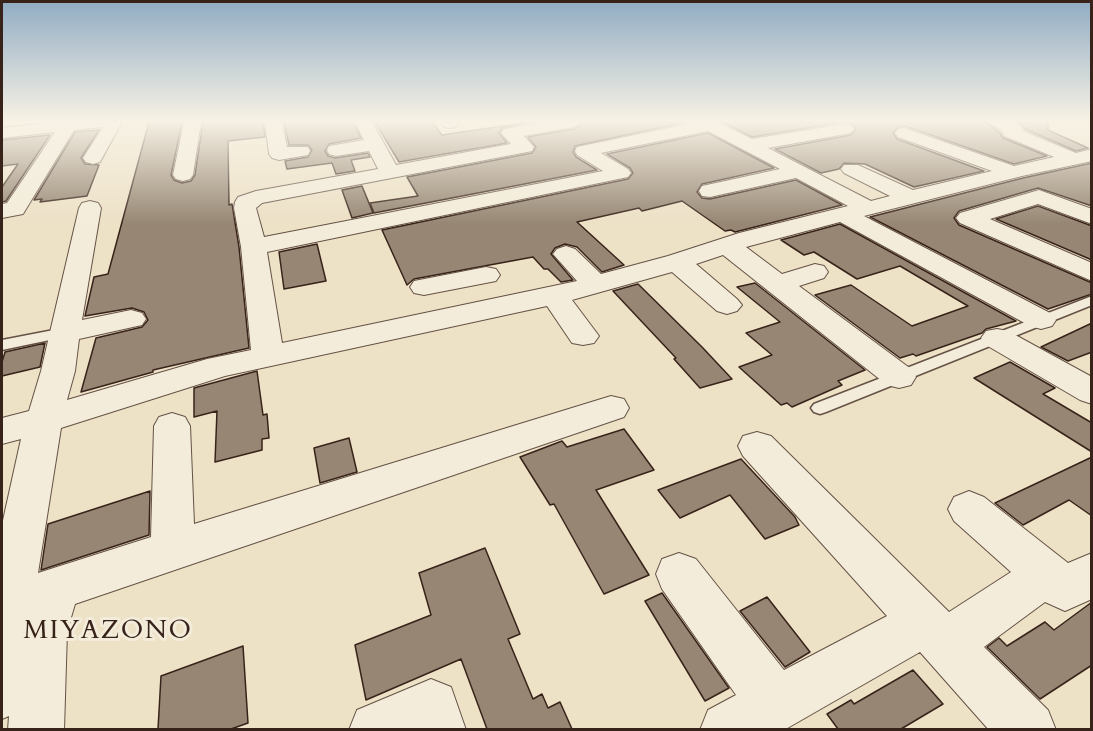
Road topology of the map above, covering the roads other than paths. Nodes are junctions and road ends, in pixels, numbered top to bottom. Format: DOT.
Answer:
graph roads {
  1 [pos="49,156"];
  2 [pos="187,156"];
  3 [pos="381,156"];
  4 [pos="478,156"];
  5 [pos="593,156"];
  6 [pos="770,156"];
  7 [pos="973,156"];
  8 [pos="1082,157"];
  9 [pos="851,169"];
  10 [pos="1017,171"];
  11 [pos="796,172"];
  12 [pos="390,173"];
  13 [pos="183,175"];
  14 [pos="1071,188"];
  15 [pos="710,191"];
  16 [pos="910,197"];
  17 [pos="90,208"];
  18 [pos="2,211"];
  19 [pos="855,211"];
  20 [pos="1092,217"];
  21 [pos="728,246"];
  22 [pos="254,248"];
  23 [pos="566,254"];
  24 [pos="677,262"];
  25 [pos="815,272"];
  26 [pos="1092,273"];
  27 [pos="595,284"];
  28 [pos="778,284"];
  29 [pos="424,287"];
  30 [pos="554,296"];
  31 [pos="1092,300"];
  32 [pos="726,305"];
  33 [pos="485,311"];
  34 [pos="131,319"];
  35 [pos="1041,320"];
  36 [pos="64,333"];
  37 [pos="583,336"];
  38 [pos="997,338"];
  39 [pos="2,345"];
  40 [pos="268,356"];
  41 [pos="899,377"];
  42 [pos="1092,392"];
  43 [pos="611,408"];
  44 [pos="820,408"];
  45 [pos="44,420"];
  46 [pos="172,426"];
  47 [pos="2,431"];
  48 [pos="757,446"];
  49 [pos="969,509"];
  50 [pos="173,551"];
  51 [pos="679,574"];
  52 [pos="1069,574"];
  53 [pos="935,633"];
  54 [pos="2,692"];
  55 [pos="760,718"];
  56 [pos="36,729"];
  57 [pos="376,729"];
  58 [pos="438,729"];
  59 [pos="1028,729"];
  1 -- 18 [label="street"];
  2 -- 13 [label="street"];
  3 -- 12 [label="street"];
  4 -- 12 [label="street"];
  5 -- 22 [label="street"];
  6 -- 11 [label="street"];
  7 -- 10 [label="street"];
  8 -- 10 [label="street"];
  9 -- 16 [label="street"];
  10 -- 14 [label="street"];
  10 -- 16 [label="street"];
  11 -- 15 [label="street"];
  11 -- 19 [label="street"];
  12 -- 22 [label="street"];
  16 -- 19 [label="street"];
  17 -- 36 [label="street"];
  19 -- 21 [label="street"];
  19 -- 35 [label="street"];
  20 -- 26 [label="street"];
  21 -- 24 [label="street"];
  21 -- 28 [label="street"];
  22 -- 40 [label="street"];
  23 -- 27 [label="street"];
  24 -- 27 [label="street"];
  24 -- 32 [label="street"];
  25 -- 28 [label="street"];
  27 -- 30 [label="street"];
  28 -- 41 [label="street"];
  29 -- 33 [label="street"];
  30 -- 33 [label="street"];
  30 -- 37 [label="street"];
  31 -- 35 [label="lane"];
  33 -- 40 [label="street"];
  34 -- 36 [label="street"];
  35 -- 38 [label="lane"];
  36 -- 39 [label="lane"];
  36 -- 45 [label="street"];
  38 -- 41 [label="lane"];
  38 -- 42 [label="street"];
  40 -- 45 [label="street"];
  41 -- 44 [label="lane"];
  43 -- 50 [label="street"];
  45 -- 47 [label="street"];
  45 -- 54 [label="street"];
  46 -- 50 [label="street"];
  48 -- 53 [label="street"];
  49 -- 52 [label="street"];
  50 -- 56 [label="street"];
  51 -- 55 [label="street"];
  52 -- 53 [label="street"];
  53 -- 55 [label="street"];
  53 -- 59 [label="street"];
  57 -- 58 [label="street"];
}
